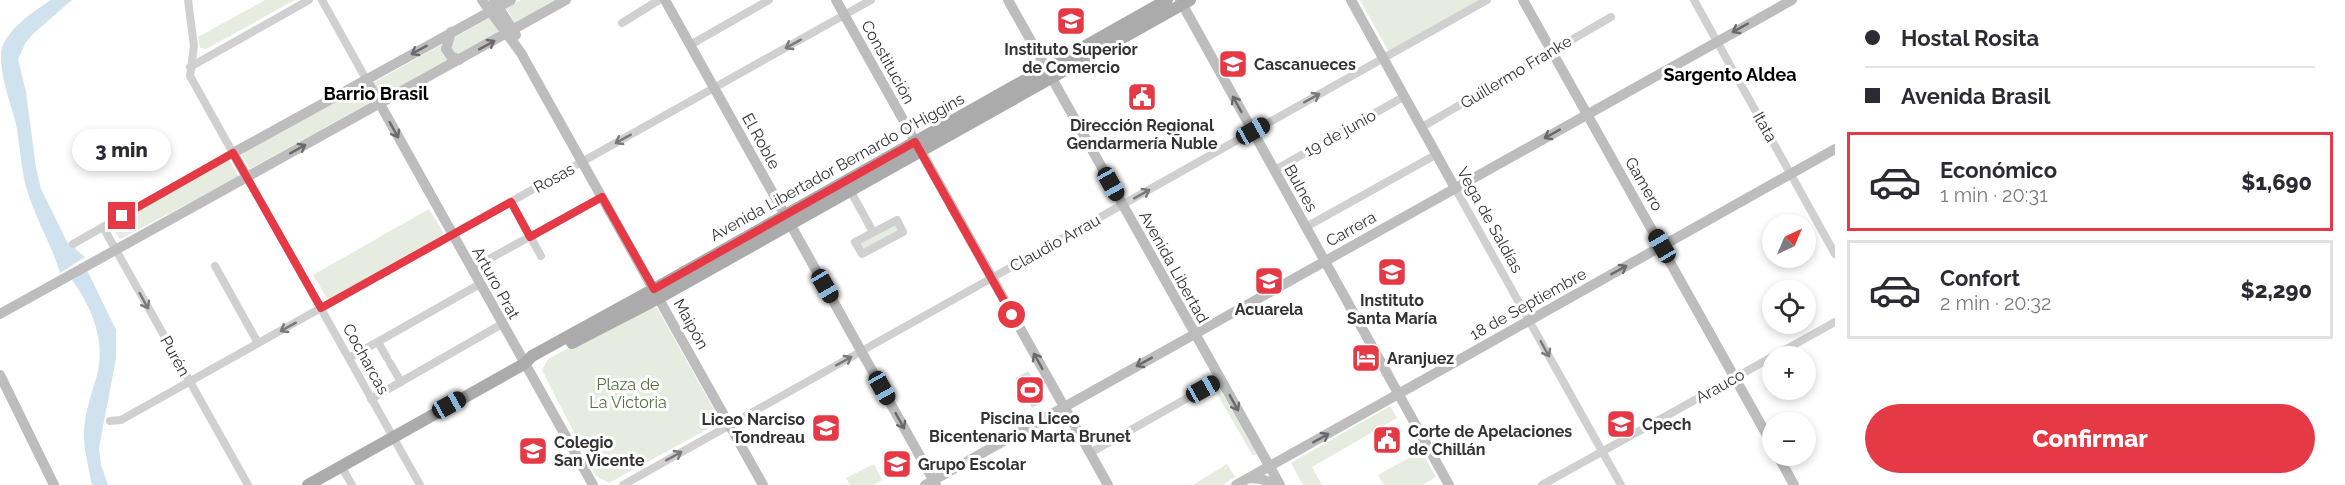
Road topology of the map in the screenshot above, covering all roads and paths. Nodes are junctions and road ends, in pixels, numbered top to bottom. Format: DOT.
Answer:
graph roads {
  1 [pos="188,0"];
  2 [pos="309,0"];
  3 [pos="322,0"];
  4 [pos="476,0"];
  5 [pos="482,0"];
  6 [pos="511,0"];
  7 [pos="567,0"];
  8 [pos="769,0"];
  9 [pos="836,0"];
  10 [pos="872,0"];
  11 [pos="1008,0"];
  12 [pos="1167,0"];
  13 [pos="1351,0"];
  14 [pos="1487,0"];
  15 [pos="1523,0"];
  16 [pos="1694,0"];
  17 [pos="1791,0"];
  18 [pos="666,1"];
  19 [pos="1184,1"];
  20 [pos="493,6"];
  21 [pos="844,15"];
  22 [pos="477,17"];
  23 [pos="1611,17"];
  24 [pos="622,23"];
  25 [pos="451,32"];
  26 [pos="510,32"];
  27 [pos="1717,41"];
  28 [pos="690,45"];
  29 [pos="1552,52"];
  30 [pos="1384,58"];
  31 [pos="459,60"];
  32 [pos="190,67"];
  33 [pos="1049,73"];
  34 [pos="366,79"];
  35 [pos="714,88"];
  36 [pos="1405,96"];
  37 [pos="379,104"];
  38 [pos="1587,114"];
  39 [pos="1422,127"];
  40 [pos="1253,131"];
  41 [pos="918,146"];
  42 [pos="1835,148"];
  43 [pos="233,153"];
  44 [pos="1437,154"];
  45 [pos="582,162"];
  46 [pos="1275,170"];
  47 [pos="1791,174"];
  48 [pos="247,177"];
  49 [pos="1455,188"];
  50 [pos="850,190"];
  51 [pos="602,197"];
  52 [pos="511,202"];
  53 [pos="1122,205"];
  54 [pos="788,219"];
  55 [pos="103,227"];
  56 [pos="1306,227"];
  57 [pos="873,232"];
  58 [pos="452,235"];
  59 [pos="530,237"];
  60 [pos="73,244"];
  61 [pos="1662,246"];
  62 [pos="116,250"];
  63 [pos="1835,254"];
  64 [pos="541,256"];
  65 [pos="1325,261"];
  66 [pos="215,266"];
  67 [pos="471,269"];
  68 [pos="992,278"];
  69 [pos="480,284"];
  70 [pos="657,294"];
  71 [pos="321,308"];
  72 [pos="0,314"];
  73 [pos="1529,321"];
  74 [pos="1835,322"];
  75 [pos="502,324"];
  76 [pos="1195,333"];
  77 [pos="378,342"];
  78 [pos="258,343"];
  79 [pos="861,351"];
  80 [pos="349,358"];
  81 [pos="524,364"];
  82 [pos="0,375"];
  83 [pos="1735,378"];
  84 [pos="1221,379"];
  85 [pos="190,382"];
  86 [pos="400,382"];
  87 [pos="1399,394"];
  88 [pos="372,399"];
  89 [pos="1064,407"];
  90 [pos="110,421"];
  91 [pos="730,425"];
  92 [pos="1762,427"];
  93 [pos="393,437"];
  94 [pos="1602,452"];
  95 [pos="1090,453"];
  96 [pos="341,466"];
  97 [pos="1269,466"];
  98 [pos="1784,466"];
  99 [pos="1248,478"];
  100 [pos="931,483"];
  101 [pos="54,485"];
  102 [pos="248,485"];
  103 [pos="308,485"];
  104 [pos="352,485"];
  105 [pos="420,485"];
  106 [pos="593,485"];
  107 [pos="623,485"];
  108 [pos="763,485"];
  109 [pos="1108,485"];
  110 [pos="1236,485"];
  111 [pos="1278,485"];
  112 [pos="1449,485"];
  113 [pos="1542,485"];
  114 [pos="1621,485"];
  115 [pos="1794,485"];
  1 -- 32 [label="street"];
  2 -- 32 [label="street"];
  3 -- 34 [label="street, Arturo Prat"];
  4 -- 22 [label="street"];
  5 -- 20 [label="street, Maipón"];
  6 -- 20 [label="street"];
  7 -- 26 [label="street"];
  8 -- 28 [label="street"];
  9 -- 21 [label="street, Constitución"];
  10 -- 21 [label="street, Rosas"];
  11 -- 33 [label="street, Avenida Libertad"];
  12 -- 33 [label="main road, Avenida Libertador Bernardo O'Higgins"];
  13 -- 30 [label="street, Vega de Saldías"];
  14 -- 30 [label="street, Claudio Arrau"];
  15 -- 29 [label="street, Gamero"];
  16 -- 27 [label="street, Itata"];
  17 -- 27 [label="street, Carrera, one-way"];
  18 -- 24 [label="street"];
  18 -- 28 [label="street, El Roble"];
  19 -- 33 [label="main road, Avenida Libertador Bernardo O'Higgins"];
  40 -- 19 [label="street, Bulnes, one-way"];
  20 -- 22 [label="street"];
  20 -- 26 [label="street, Maipón"];
  21 -- 35 [label="street, Rosas, one-way"];
  21 -- 41 [label="street, Constitución"];
  22 -- 25 [label="street"];
  23 -- 29 [label="street, Guillermo Franke"];
  25 -- 31 [label="street"];
  25 -- 34 [label="street, one-way"];
  31 -- 26 [label="street, one-way"];
  26 -- 45 [label="street, Maipón"];
  27 -- 38 [label="street, Carrera"];
  27 -- 47 [label="street, Itata"];
  28 -- 35 [label="street, El Roble"];
  29 -- 38 [label="street, Gamero"];
  29 -- 39 [label="street, Guillermo Franke"];
  30 -- 36 [label="street, Vega de Saldías"];
  40 -- 30 [label="street, Claudio Arrau, one-way"];
  31 -- 37 [label="street"];
  32 -- 43 [label="street"];
  33 -- 41 [label="main road, Avenida Libertador Bernardo O'Higgins"];
  33 -- 53 [label="street, Avenida Libertad"];
  34 -- 37 [label="street, Arturo Prat"];
  34 -- 43 [label="street"];
  35 -- 45 [label="street, Rosas, one-way"];
  35 -- 54 [label="street, El Roble"];
  36 -- 39 [label="street, Vega de Saldías"];
  36 -- 46 [label="street, 19 de junio"];
  48 -- 37 [label="street, one-way"];
  37 -- 58 [label="street, Arturo Prat, one-way"];
  38 -- 49 [label="street, Carrera, one-way"];
  38 -- 61 [label="street, Gamero"];
  39 -- 44 [label="street, Vega de Saldías"];
  40 -- 46 [label="street, Bulnes"];
  53 -- 40 [label="street, Claudio Arrau, one-way"];
  41 -- 50 [label="main road, Avenida Libertador Bernardo O'Higgins"];
  41 -- 54 [label="main road, Avenida Libertador Bernardo O'Higgins"];
  41 -- 68 [label="street, Constitución"];
  42 -- 47 [label="street, 18 de Septiembre"];
  43 -- 48 [label="street, Cocharcas"];
  43 -- 55 [label="street"];
  44 -- 49 [label="street, Vega de Saldías"];
  44 -- 56 [label="street"];
  45 -- 51 [label="street, Maipón"];
  45 -- 52 [label="street, Rosas"];
  46 -- 56 [label="street, Bulnes"];
  47 -- 61 [label="street, 18 de Septiembre"];
  47 -- 63 [label="street, Itata"];
  48 -- 62 [label="street"];
  48 -- 71 [label="street, Cocharcas"];
  49 -- 65 [label="street, Carrera"];
  49 -- 73 [label="street, Vega de Saldías"];
  50 -- 54 [label="main road, Avenida Libertador Bernardo O'Higgins"];
  50 -- 57 [label="street"];
  51 -- 59 [label="street"];
  51 -- 70 [label="street, Maipón"];
  52 -- 58 [label="street, Rosas"];
  52 -- 59 [label="street"];
  53 -- 68 [label="street, Claudio Arrau"];
  53 -- 76 [label="street, Avenida Libertad"];
  54 -- 70 [label="main road, Avenida Libertador Bernardo O'Higgins"];
  54 -- 79 [label="street, El Roble"];
  55 -- 60 [label="street"];
  55 -- 62 [label="street, Purén"];
  56 -- 65 [label="street, Bulnes"];
  57 -- 57 [label="street"];
  58 -- 67 [label="street, Arturo Prat"];
  58 -- 71 [label="street, Rosas"];
  59 -- 64 [label="street"];
  59 -- 67 [label="street"];
  73 -- 61 [label="street, 18 de Septiembre, one-way"];
  61 -- 83 [label="street, Gamero"];
  62 -- 72 [label="street"];
  62 -- 85 [label="street, Purén, one-way"];
  65 -- 76 [label="street, Carrera"];
  65 -- 87 [label="street, Bulnes"];
  66 -- 78 [label="street"];
  67 -- 69 [label="street, Arturo Prat"];
  68 -- 79 [label="street, Claudio Arrau"];
  89 -- 68 [label="street, Constitución, one-way"];
  69 -- 75 [label="street, Arturo Prat"];
  69 -- 77 [label="street"];
  70 -- 81 [label="main road, Avenida Libertador Bernardo O'Higgins"];
  70 -- 91 [label="street, Maipón"];
  71 -- 78 [label="street, Rosas, one-way"];
  71 -- 80 [label="street, Cocharcas"];
  73 -- 87 [label="street, 18 de Septiembre"];
  73 -- 94 [label="street, Vega de Saldías, one-way"];
  74 -- 83 [label="street, Arauco"];
  75 -- 81 [label="street, Arturo Prat"];
  75 -- 86 [label="street"];
  76 -- 84 [label="street, Avenida Libertad"];
  76 -- 89 [label="street, Carrera, one-way"];
  77 -- 80 [label="street"];
  77 -- 86 [label="street"];
  78 -- 85 [label="street, Rosas"];
  91 -- 79 [label="street, Claudio Arrau, one-way"];
  79 -- 100 [label="street, El Roble, one-way"];
  80 -- 88 [label="street, Cocharcas"];
  81 -- 93 [label="main road, Avenida Libertador Bernardo O'Higgins"];
  81 -- 106 [label="street, Arturo Prat"];
  82 -- 101 [label="street"];
  83 -- 92 [label="street, Gamero"];
  83 -- 94 [label="street, Arauco"];
  84 -- 95 [label="street"];
  84 -- 97 [label="street, Avenida Libertad, one-way"];
  85 -- 90 [label="street, Rosas"];
  85 -- 102 [label="street, Purén"];
  86 -- 88 [label="street"];
  97 -- 87 [label="street, 18 de Septiembre, one-way"];
  87 -- 112 [label="street, Bulnes"];
  88 -- 93 [label="street, Cocharcas"];
  89 -- 95 [label="street, Constitución"];
  89 -- 100 [label="street, Carrera"];
  107 -- 91 [label="street, Claudio Arrau, one-way"];
  91 -- 108 [label="street, Maipón"];
  93 -- 96 [label="main road, Avenida Libertador Bernardo O'Higgins"];
  93 -- 105 [label="street, Cocharcas"];
  94 -- 113 [label="street, Arauco"];
  94 -- 114 [label="street, Vega de Saldías"];
  95 -- 109 [label="street, Constitución"];
  96 -- 103 [label="main road, Avenida Libertador Bernardo O'Higgins"];
  96 -- 104 [label="street"];
  97 -- 99 [label="street, 18 de Septiembre"];
  97 -- 111 [label="street, Avenida Libertad"];
  98 -- 115 [label="street"];
  99 -- 110 [label="street, 18 de Septiembre"];
  99 -- 111 [label="street"];
}
